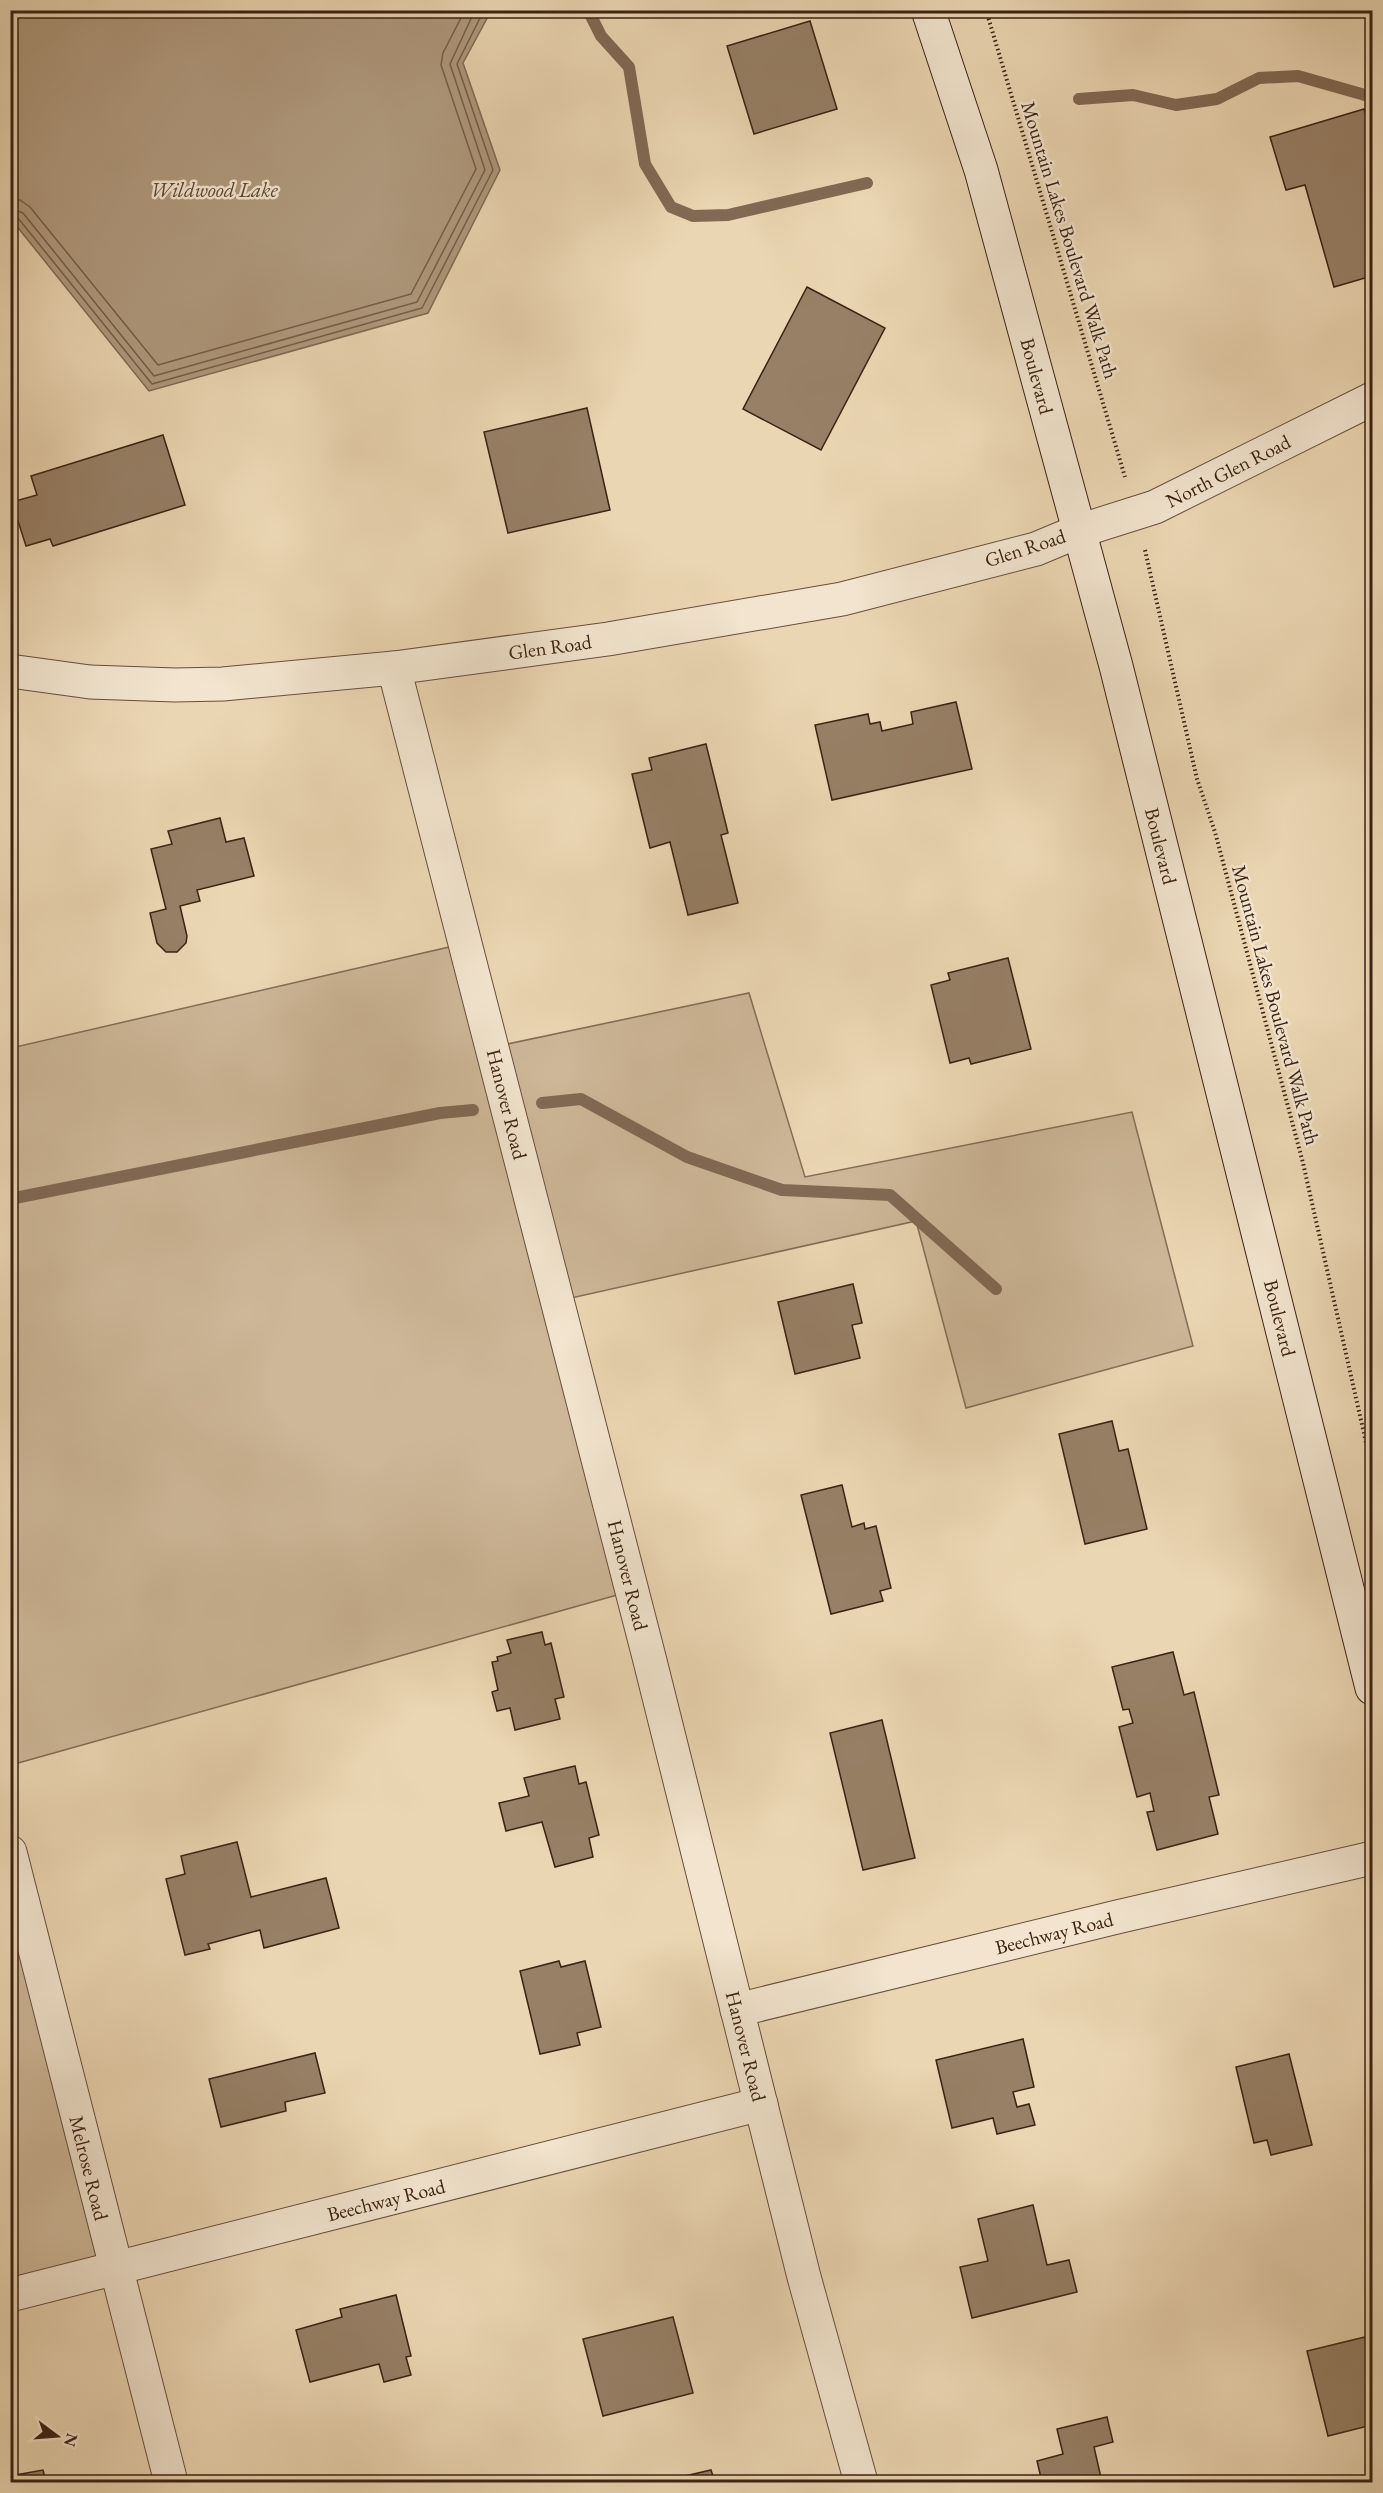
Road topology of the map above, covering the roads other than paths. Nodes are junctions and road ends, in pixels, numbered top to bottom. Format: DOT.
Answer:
graph roads {
  1 [pos="928,10"];
  2 [pos="1372,399"];
  3 [pos="1079,531"];
  4 [pos="394,668"];
  5 [pos="10,671"];
  6 [pos="1372,1688"];
  7 [pos="10,1852"];
  8 [pos="1372,1858"];
  9 [pos="737,2010"];
  10 [pos="761,2104"];
  11 [pos="115,2270"];
  12 [pos="10,2295"];
  13 [pos="171,2482"];
  14 [pos="861,2482"];
  1 -- 3 [label="street, Boulevard"];
  2 -- 3 [label="street, North Glen Road"];
  3 -- 4 [label="street, Glen Road"];
  3 -- 6 [label="street, Boulevard"];
  4 -- 5 [label="street, Glen Road"];
  4 -- 9 [label="street, Hanover Road"];
  7 -- 11 [label="street, Melrose Road"];
  8 -- 9 [label="street, Beechway Road"];
  9 -- 10 [label="street, Hanover Road"];
  10 -- 11 [label="street, Beechway Road"];
  10 -- 14 [label="street, Hanover Road"];
  11 -- 12 [label="street, Beechway Road"];
  11 -- 13 [label="street, Melrose Road"];
}
